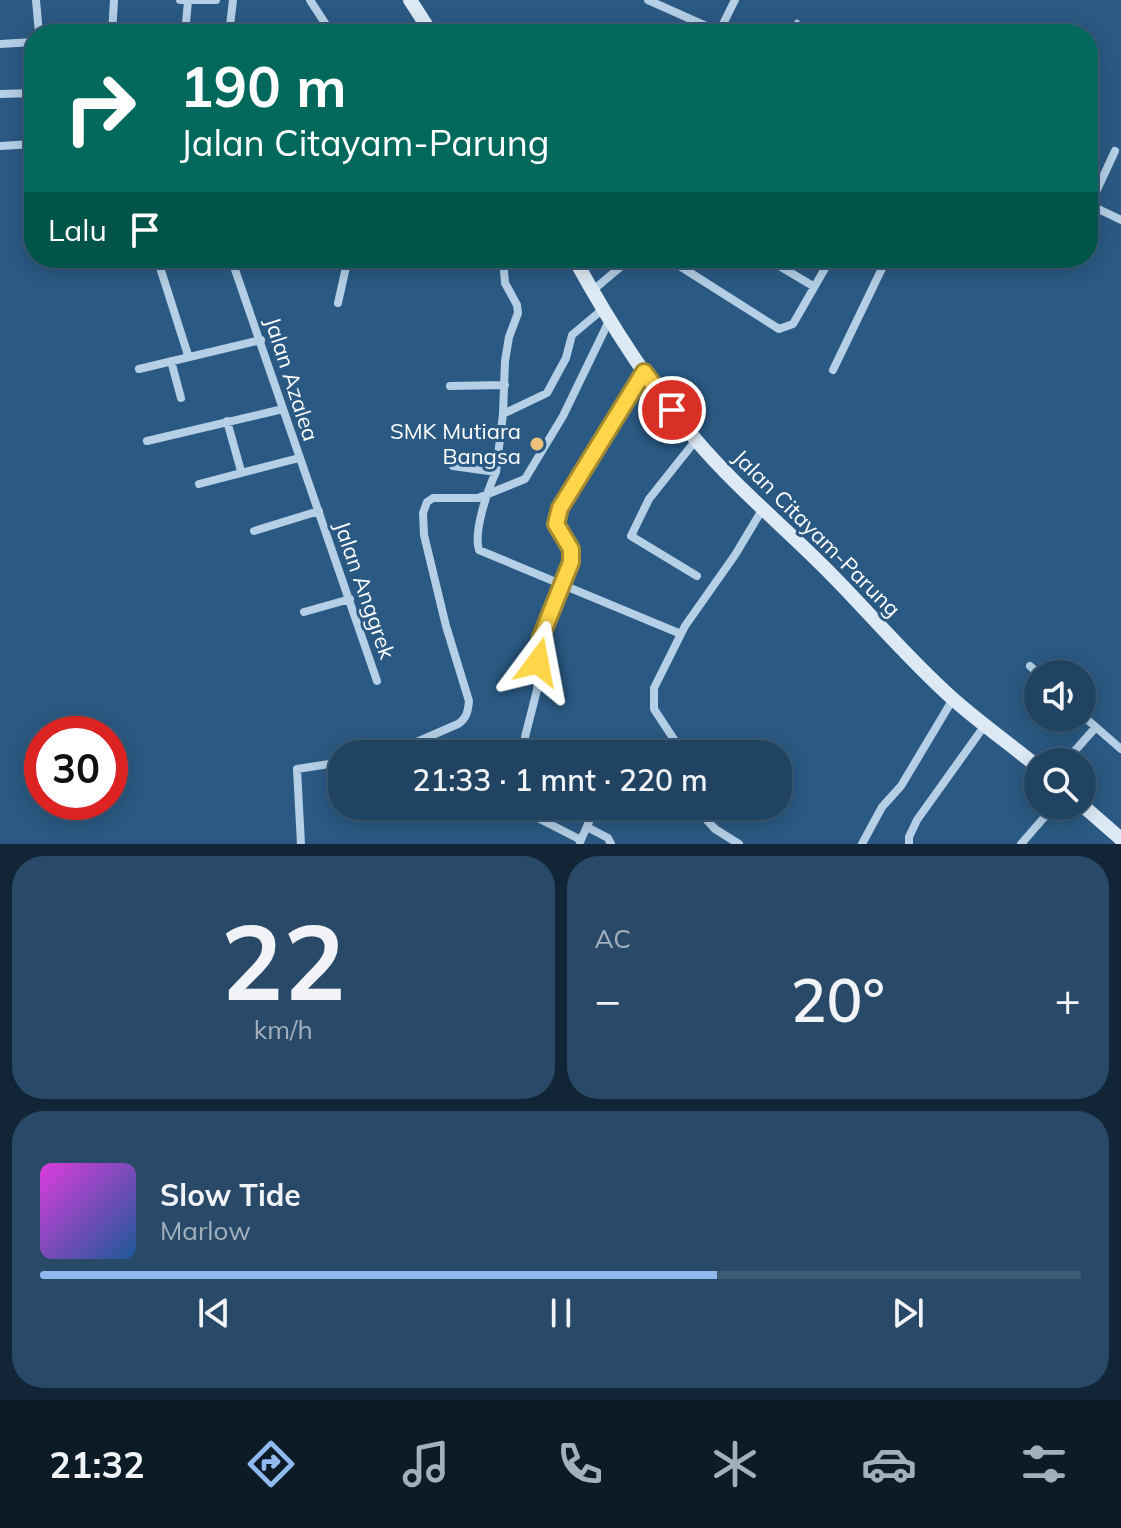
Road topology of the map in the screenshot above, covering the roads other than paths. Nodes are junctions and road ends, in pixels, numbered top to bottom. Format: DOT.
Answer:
graph roads {
  1 [pos="36,0"];
  2 [pos="114,0"];
  3 [pos="184,0"];
  4 [pos="216,0"];
  5 [pos="233,0"];
  6 [pos="310,0"];
  7 [pos="410,0"];
  8 [pos="648,0"];
  9 [pos="735,0"];
  10 [pos="665,4"];
  11 [pos="38,24"];
  12 [pos="113,24"];
  13 [pos="185,24"];
  14 [pos="230,24"];
  15 [pos="326,24"];
  16 [pos="426,24"];
  17 [pos="704,24"];
  18 [pos="726,24"];
  19 [pos="24,43"];
  20 [pos="0,44"];
  21 [pos="24,93"];
  22 [pos="0,94"];
  23 [pos="24,145"];
  24 [pos="0,146"];
  25 [pos="1115,151"];
  26 [pos="1098,187"];
  27 [pos="1098,210"];
  28 [pos="1121,220"];
  29 [pos="160,268"];
  30 [pos="235,268"];
  31 [pos="346,268"];
  32 [pos="504,268"];
  33 [pos="579,268"];
  34 [pos="619,268"];
  35 [pos="683,268"];
  36 [pos="783,268"];
  37 [pos="825,268"];
  38 [pos="882,268"];
  39 [pos="813,286"];
  40 [pos="592,291"];
  41 [pos="338,303"];
  42 [pos="606,315"];
  43 [pos="261,340"];
  44 [pos="188,355"];
  45 [pos="171,361"];
  46 [pos="139,369"];
  47 [pos="833,370"];
  48 [pos="644,372"];
  49 [pos="505,385"];
  50 [pos="450,386"];
  51 [pos="181,398"];
  52 [pos="283,409"];
  53 [pos="503,414"];
  54 [pos="227,421"];
  55 [pos="696,440"];
  56 [pos="147,441"];
  57 [pos="299,458"];
  58 [pos="453,466"];
  59 [pos="241,471"];
  60 [pos="496,472"];
  61 [pos="199,484"];
  62 [pos="487,494"];
  63 [pos="762,510"];
  64 [pos="319,511"];
  65 [pos="254,531"];
  66 [pos="697,576"];
  67 [pos="562,586"];
  68 [pos="350,599"];
  69 [pos="304,612"];
  70 [pos="681,634"];
  71 [pos="377,681"];
  72 [pos="953,699"];
  73 [pos="985,725"];
  74 [pos="1096,729"];
  75 [pos="1091,732"];
  76 [pos="421,740"];
  77 [pos="526,740"];
  78 [pos="674,740"];
  79 [pos="1077,748"];
  80 [pos="1121,749"];
  81 [pos="1024,756"];
  82 [pos="328,764"];
  83 [pos="1096,817"];
  84 [pos="542,820"];
  85 [pos="590,820"];
  86 [pos="707,820"];
  87 [pos="1042,820"];
  88 [pos="587,827"];
  89 [pos="1121,839"];
  90 [pos="580,842"];
  91 [pos="301,844"];
  92 [pos="611,844"];
  93 [pos="739,844"];
  94 [pos="862,844"];
  95 [pos="909,844"];
  96 [pos="1021,844"];
  1 -- 11 [label="street"];
  2 -- 12 [label="street"];
  3 -- 4 [label="street"];
  3 -- 13 [label="street"];
  5 -- 14 [label="street"];
  6 -- 15 [label="street"];
  7 -- 16 [label="main road"];
  8 -- 10 [label="street"];
  9 -- 18 [label="street"];
  10 -- 17 [label="street"];
  19 -- 20 [label="street"];
  21 -- 22 [label="street"];
  23 -- 24 [label="street"];
  25 -- 26 [label="street"];
  27 -- 28 [label="street"];
  29 -- 44 [label="street"];
  30 -- 43 [label="street, Jalan Azalea"];
  31 -- 41 [label="street"];
  32 -- 49 [label="street"];
  33 -- 40 [label="main road, Jalan Citayam-Parung"];
  34 -- 40 [label="street"];
  35 -- 39 [label="street"];
  36 -- 39 [label="street"];
  37 -- 39 [label="street"];
  38 -- 47 [label="street"];
  40 -- 42 [label="main road, Jalan Citayam-Parung"];
  42 -- 48 [label="main road, Jalan Citayam-Parung"];
  42 -- 53 [label="street"];
  42 -- 62 [label="street"];
  43 -- 44 [label="street"];
  43 -- 52 [label="street, Jalan Azalea"];
  44 -- 45 [label="street"];
  45 -- 46 [label="street"];
  45 -- 51 [label="street"];
  48 -- 55 [label="main road, Jalan Citayam-Parung"];
  48 -- 67 [label="street"];
  49 -- 50 [label="street"];
  49 -- 53 [label="street"];
  52 -- 54 [label="street"];
  52 -- 57 [label="street, Jalan Azalea"];
  53 -- 60 [label="street"];
  54 -- 56 [label="street"];
  54 -- 59 [label="street"];
  55 -- 63 [label="main road, Jalan Citayam-Parung"];
  55 -- 66 [label="street"];
  57 -- 59 [label="street"];
  57 -- 64 [label="street, Jalan Azalea"];
  58 -- 60 [label="street"];
  59 -- 61 [label="street"];
  60 -- 62 [label="street"];
  62 -- 67 [label="street"];
  62 -- 76 [label="street"];
  63 -- 70 [label="street"];
  63 -- 72 [label="main road, Jalan Citayam-Parung"];
  64 -- 65 [label="street"];
  64 -- 68 [label="street, Jalan Anggrek"];
  67 -- 70 [label="street"];
  67 -- 77 [label="street"];
  68 -- 69 [label="street"];
  68 -- 71 [label="street, Jalan Anggrek"];
  70 -- 78 [label="street"];
  72 -- 73 [label="main road, Jalan Citayam-Parung"];
  72 -- 94 [label="street"];
  73 -- 81 [label="main road, Jalan Citayam-Parung"];
  73 -- 95 [label="street"];
  74 -- 80 [label="street"];
  75 -- 79 [label="street"];
  82 -- 91 [label="street"];
  83 -- 89 [label="main road"];
  84 -- 90 [label="street"];
  85 -- 88 [label="street"];
  86 -- 93 [label="street"];
  87 -- 96 [label="street"];
  88 -- 90 [label="street"];
  88 -- 92 [label="street"];
}
